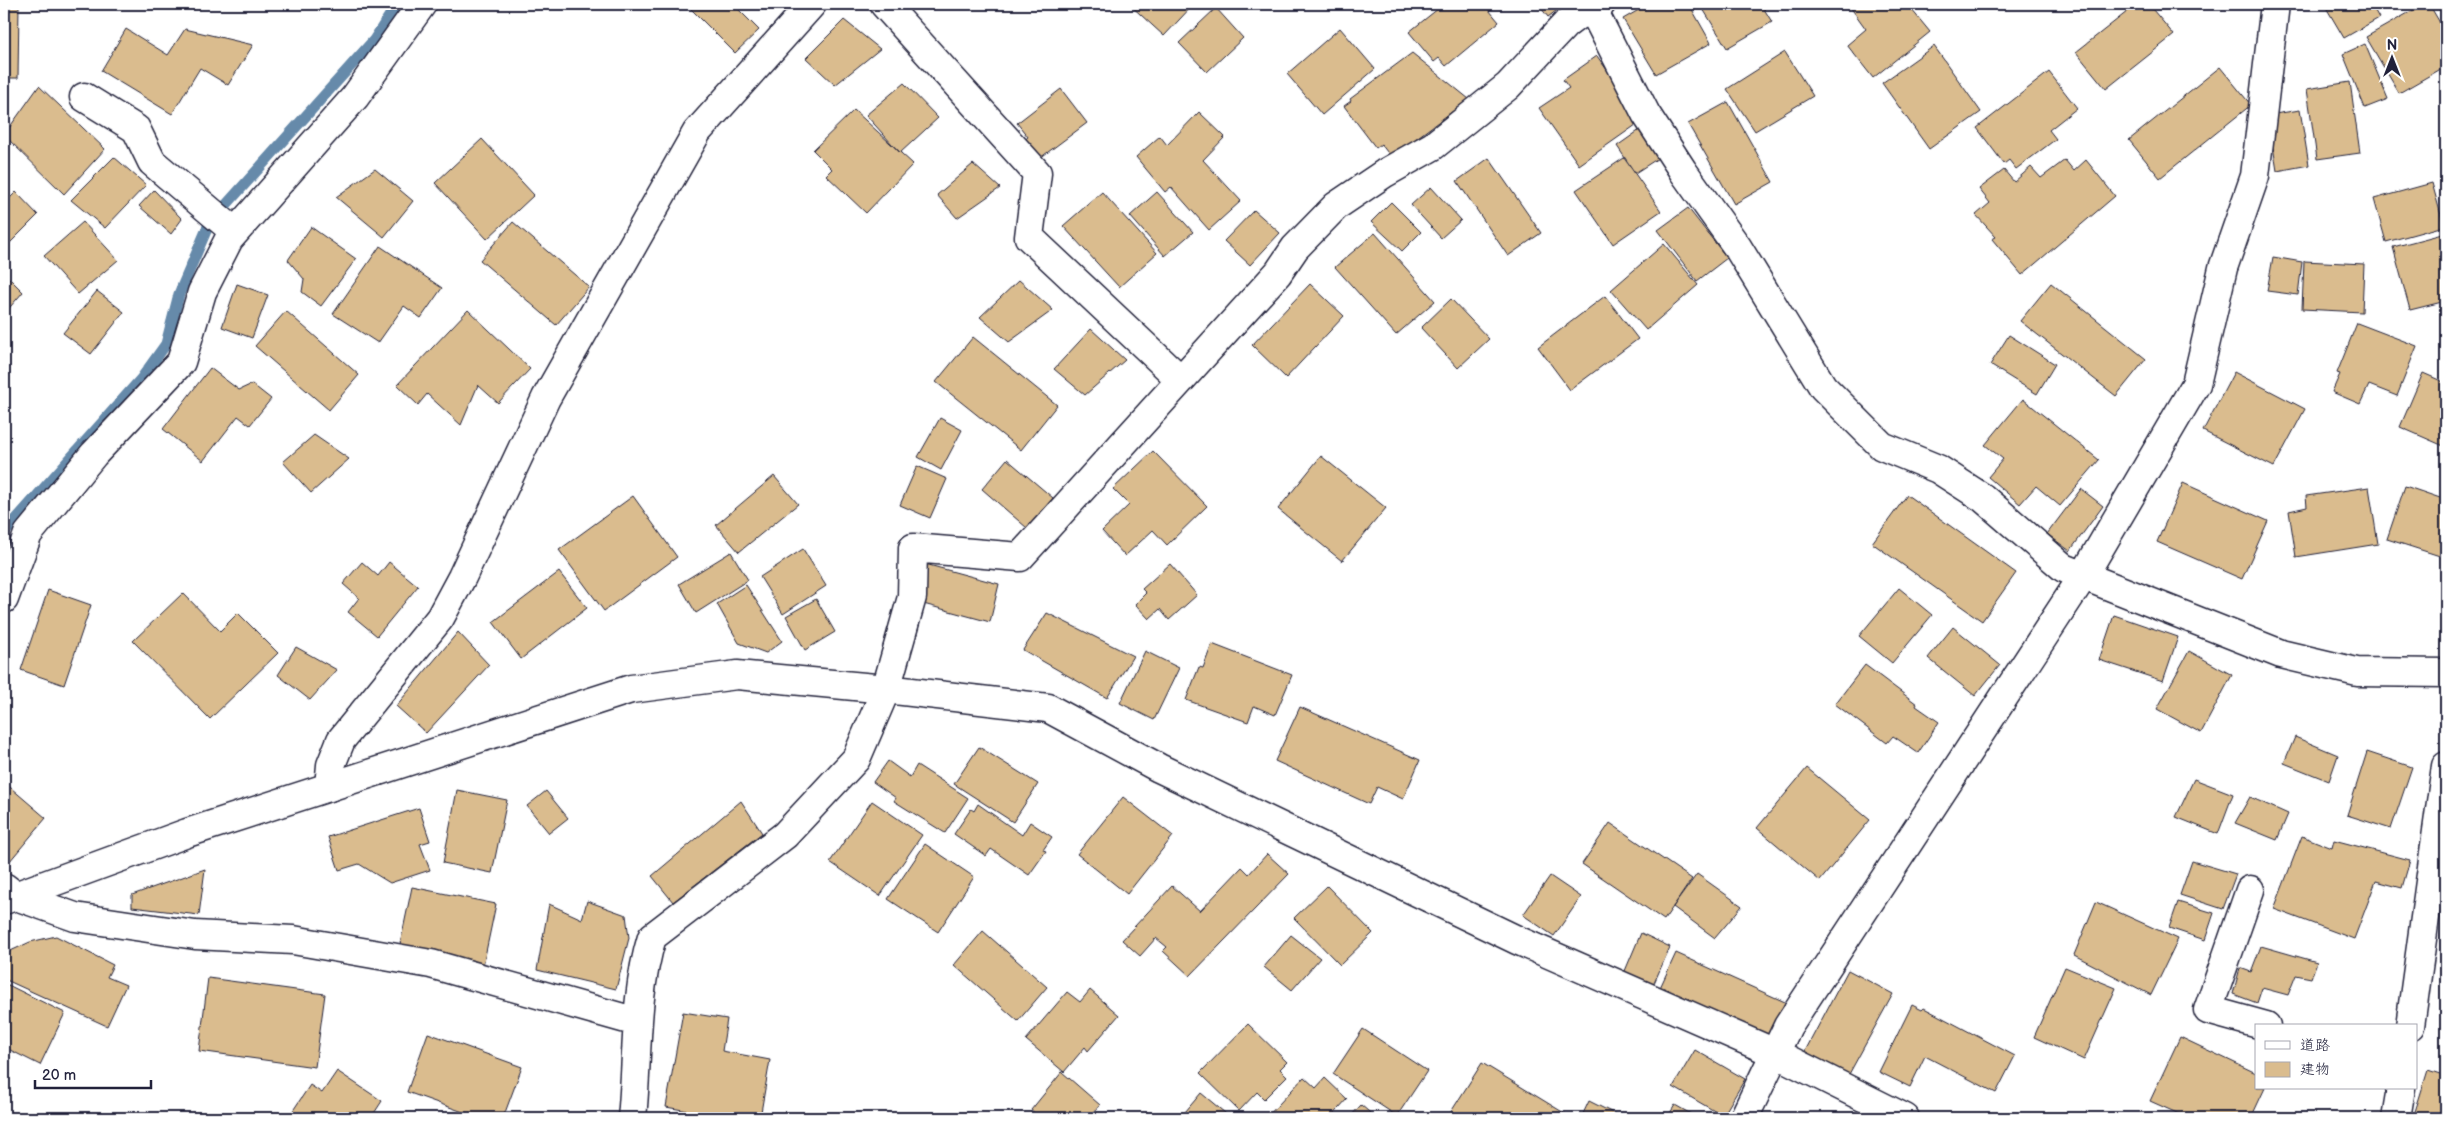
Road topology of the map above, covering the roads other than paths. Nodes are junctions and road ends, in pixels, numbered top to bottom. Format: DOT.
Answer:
graph roads {
  1 [pos="422,4"];
  2 [pos="812,4"];
  3 [pos="884,4"];
  4 [pos="2275,4"];
  5 [pos="1597,8"];
  6 [pos="84,97"];
  7 [pos="235,232"];
  8 [pos="1181,380"];
  9 [pos="2084,575"];
  10 [pos="4,599"];
  11 [pos="2446,673"];
  12 [pos="886,689"];
  13 [pos="2446,766"];
  14 [pos="329,787"];
  15 [pos="2250,890"];
  16 [pos="8,894"];
  17 [pos="637,1022"];
  18 [pos="2259,1024"];
  19 [pos="2410,1024"];
  20 [pos="1775,1053"];
  21 [pos="2401,1090"];
  22 [pos="632,1118"];
  23 [pos="1744,1118"];
  24 [pos="1905,1118"];
  25 [pos="2396,1118"];
  1 -- 7 [label="street"];
  2 -- 14 [label="street"];
  3 -- 8 [label="street"];
  4 -- 9 [label="street"];
  5 -- 8 [label="street"];
  5 -- 9 [label="street"];
  6 -- 7 [label="street"];
  7 -- 10 [label="street"];
  8 -- 12 [label="street"];
  9 -- 11 [label="street"];
  9 -- 20 [label="street"];
  12 -- 14 [label="street"];
  12 -- 17 [label="street"];
  12 -- 20 [label="street"];
  13 -- 19 [label="street"];
  14 -- 16 [label="street"];
  15 -- 18 [label="street"];
  16 -- 17 [label="street"];
  17 -- 22 [label="street"];
  20 -- 23 [label="street"];
  20 -- 24 [label="street"];
  21 -- 25 [label="street"];
}
